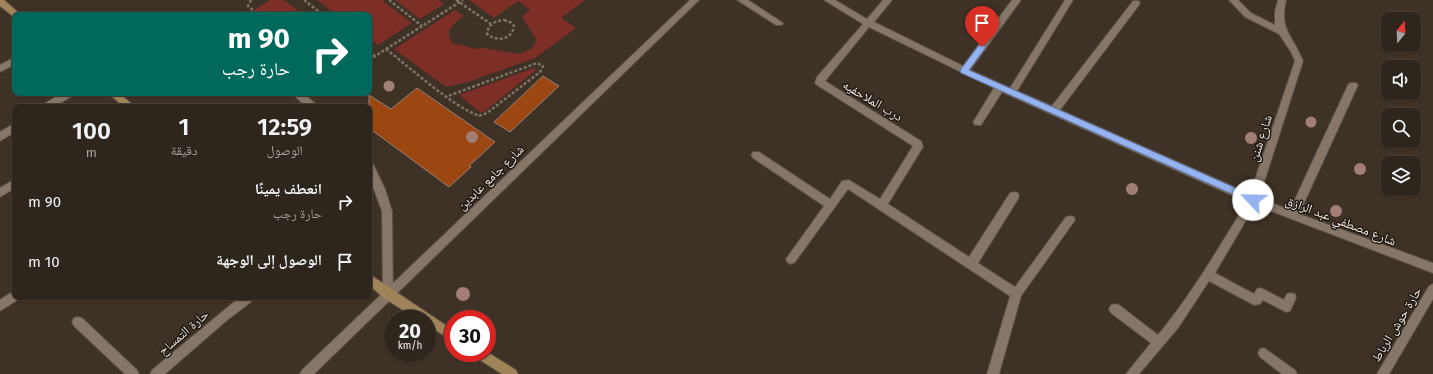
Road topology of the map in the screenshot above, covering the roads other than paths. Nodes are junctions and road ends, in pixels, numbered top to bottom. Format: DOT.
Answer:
graph roads {
  1 [pos="695,0"];
  2 [pos="741,0"];
  3 [pos="828,0"];
  4 [pos="888,0"];
  5 [pos="1017,0"];
  6 [pos="1069,0"];
  7 [pos="1233,0"];
  8 [pos="1282,0"];
  9 [pos="0,1"];
  10 [pos="1134,1"];
  11 [pos="13,12"];
  12 [pos="779,23"];
  13 [pos="868,23"];
  14 [pos="1282,31"];
  15 [pos="12,62"];
  16 [pos="0,69"];
  17 [pos="964,71"];
  18 [pos="1353,85"];
  19 [pos="1000,87"];
  20 [pos="1012,92"];
  21 [pos="64,96"];
  22 [pos="117,96"];
  23 [pos="300,96"];
  24 [pos="52,104"];
  25 [pos="126,104"];
  26 [pos="310,104"];
  27 [pos="1054,110"];
  28 [pos="978,122"];
  29 [pos="12,129"];
  30 [pos="0,137"];
  31 [pos="756,155"];
  32 [pos="372,172"];
  33 [pos="12,185"];
  34 [pos="0,193"];
  35 [pos="1014,196"];
  36 [pos="1253,200"];
  37 [pos="831,205"];
  38 [pos="882,205"];
  39 [pos="1292,216"];
  40 [pos="1070,220"];
  41 [pos="791,259"];
  42 [pos="970,264"];
  43 [pos="1433,268"];
  44 [pos="1207,274"];
  45 [pos="372,281"];
  46 [pos="1432,291"];
  47 [pos="388,294"];
  48 [pos="1016,294"];
  49 [pos="12,296"];
  50 [pos="1291,298"];
  51 [pos="244,300"];
  52 [pos="0,306"];
  53 [pos="1115,309"];
  54 [pos="413,310"];
  55 [pos="78,322"];
  56 [pos="1158,342"];
  57 [pos="1264,353"];
  58 [pos="493,362"];
  59 [pos="132,374"];
  60 [pos="156,374"];
  61 [pos="306,374"];
  62 [pos="512,374"];
  63 [pos="993,374"];
  64 [pos="1132,374"];
  65 [pos="1291,374"];
  66 [pos="1383,374"];
  1 -- 47 [label="street, شارع جامع عابدين"];
  2 -- 12 [label="street"];
  3 -- 13 [label="street, شارع مصطفي عبد الرازق"];
  4 -- 13 [label="street"];
  5 -- 17 [label="street"];
  6 -- 20 [label="street"];
  7 -- 14 [label="street"];
  8 -- 14 [label="street, شارع شنن"];
  9 -- 11 [label="main road"];
  10 -- 27 [label="street"];
  13 -- 17 [label="street, شارع مصطفي عبد الرازق"];
  13 -- 38 [label="street, درب الملاحفيه"];
  14 -- 36 [label="street, شارع شنن"];
  15 -- 16 [label="street"];
  17 -- 19 [label="street, شارع مصطفي عبد الرازق"];
  18 -- 39 [label="street"];
  19 -- 20 [label="street, شارع مصطفي عبد الرازق"];
  19 -- 28 [label="street"];
  20 -- 27 [label="street, شارع مصطفي عبد الرازق"];
  21 -- 24 [label="street"];
  22 -- 25 [label="main road"];
  23 -- 26 [label="street"];
  27 -- 36 [label="street, شارع مصطفي عبد الرازق"];
  29 -- 30 [label="street"];
  31 -- 37 [label="street"];
  32 -- 47 [label="street"];
  33 -- 34 [label="street"];
  35 -- 42 [label="street"];
  36 -- 39 [label="street, شارع مصطفي عبد الرازق"];
  36 -- 44 [label="street, شارع شنن"];
  37 -- 38 [label="street"];
  37 -- 41 [label="street"];
  38 -- 42 [label="street"];
  39 -- 43 [label="street, شارع مصطفي عبد الرازق"];
  40 -- 48 [label="street"];
  42 -- 48 [label="street"];
  44 -- 50 [label="street"];
  44 -- 56 [label="street, شارع شنن"];
  45 -- 47 [label="main road"];
  46 -- 66 [label="street, حارة حوش الرباط"];
  47 -- 54 [label="main road"];
  47 -- 61 [label="street, شارع جامع عابدين"];
  48 -- 63 [label="street"];
  49 -- 52 [label="street"];
  51 -- 60 [label="street, حارة التمساح"];
  53 -- 56 [label="street"];
  55 -- 59 [label="street"];
  56 -- 64 [label="street, شارع شنن"];
  57 -- 65 [label="street"];
  58 -- 62 [label="main road"];
}
